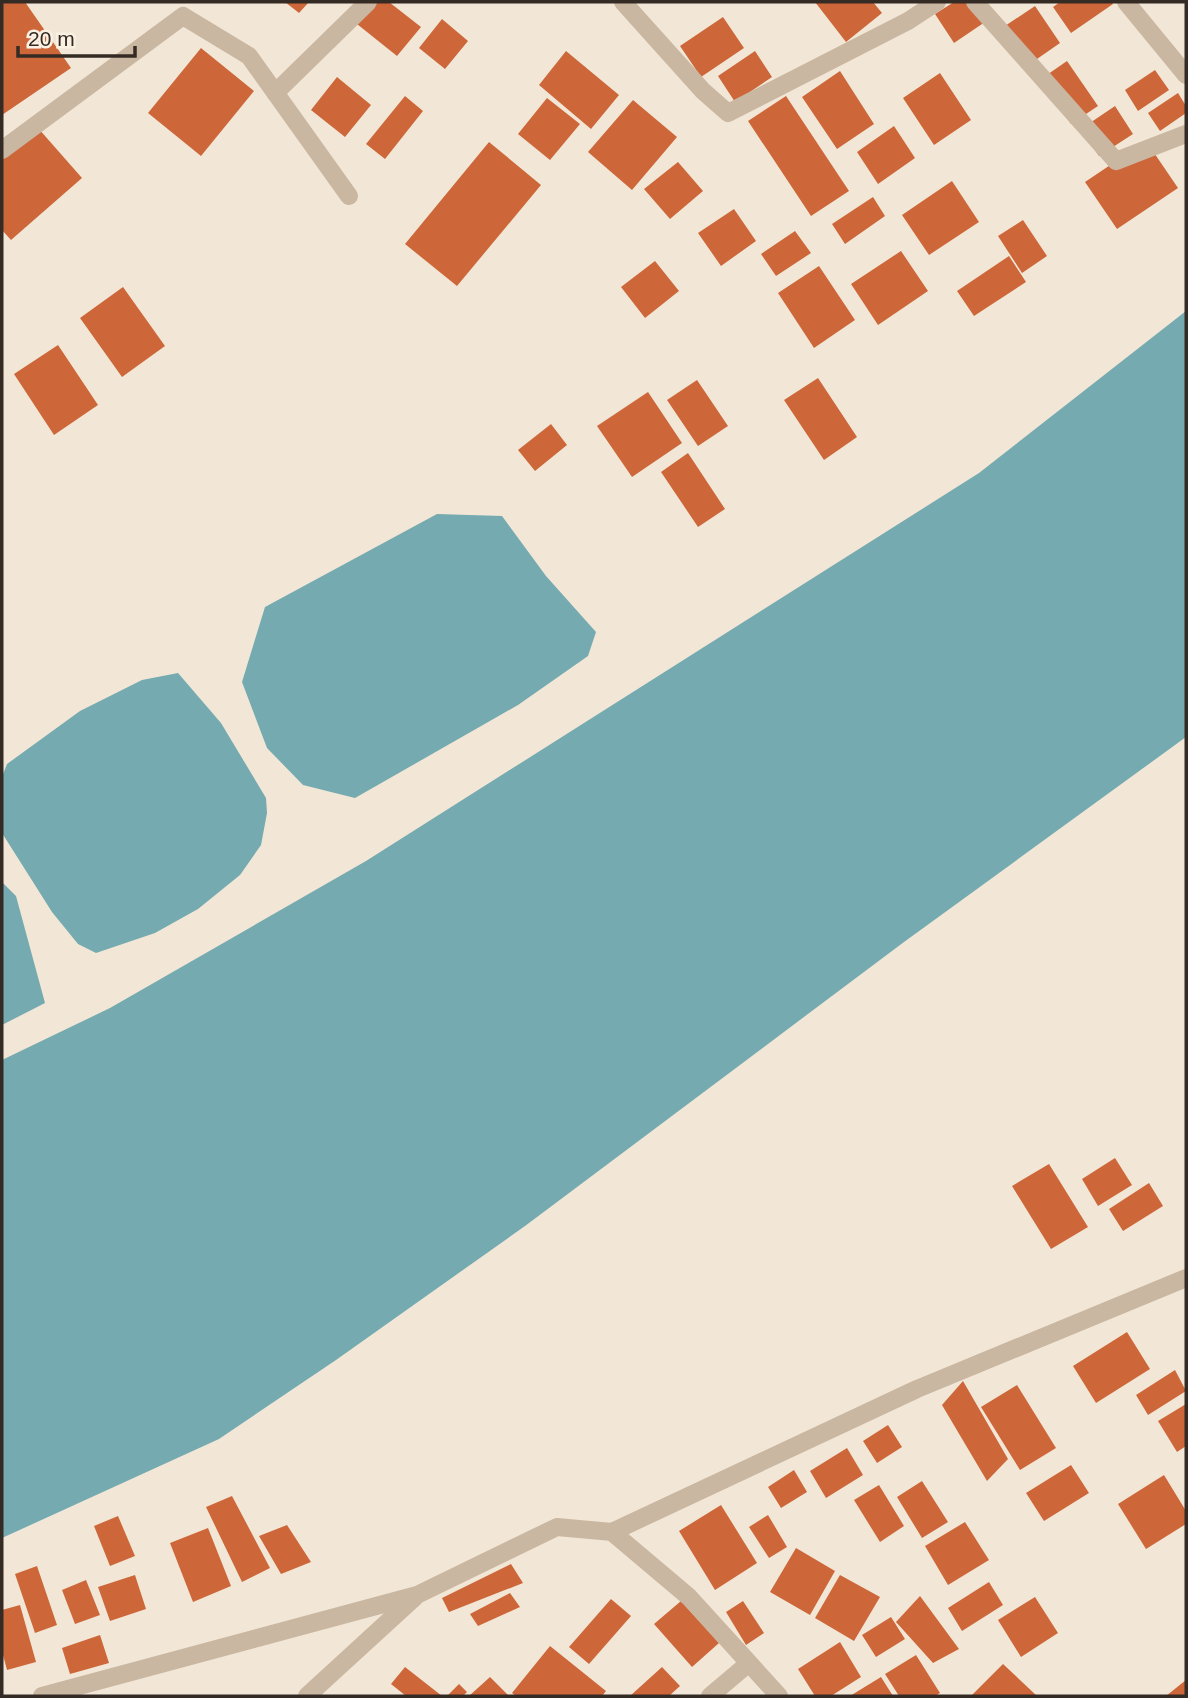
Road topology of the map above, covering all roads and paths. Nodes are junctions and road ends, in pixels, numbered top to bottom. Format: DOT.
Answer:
graph roads {
  1 [pos="368,2"];
  2 [pos="623,2"];
  3 [pos="937,2"];
  4 [pos="975,2"];
  5 [pos="1126,2"];
  6 [pos="1186,75"];
  7 [pos="275,93"];
  8 [pos="1186,134"];
  9 [pos="2,150"];
  10 [pos="349,196"];
  11 [pos="1186,1278"];
  12 [pos="612,1532"];
  13 [pos="417,1595"];
  14 [pos="749,1663"];
  15 [pos="42,1696"];
  16 [pos="307,1696"];
  17 [pos="710,1696"];
  18 [pos="779,1696"];
  1 -- 7 [label="street"];
  2 -- 3 [label="street"];
  4 -- 8 [label="street"];
  5 -- 6 [label="street"];
  7 -- 9 [label="street"];
  7 -- 10 [label="street"];
  11 -- 12 [label="street"];
  12 -- 13 [label="street"];
  12 -- 14 [label="street"];
  13 -- 15 [label="street"];
  13 -- 16 [label="street"];
  14 -- 17 [label="street"];
  14 -- 18 [label="street"];
}
